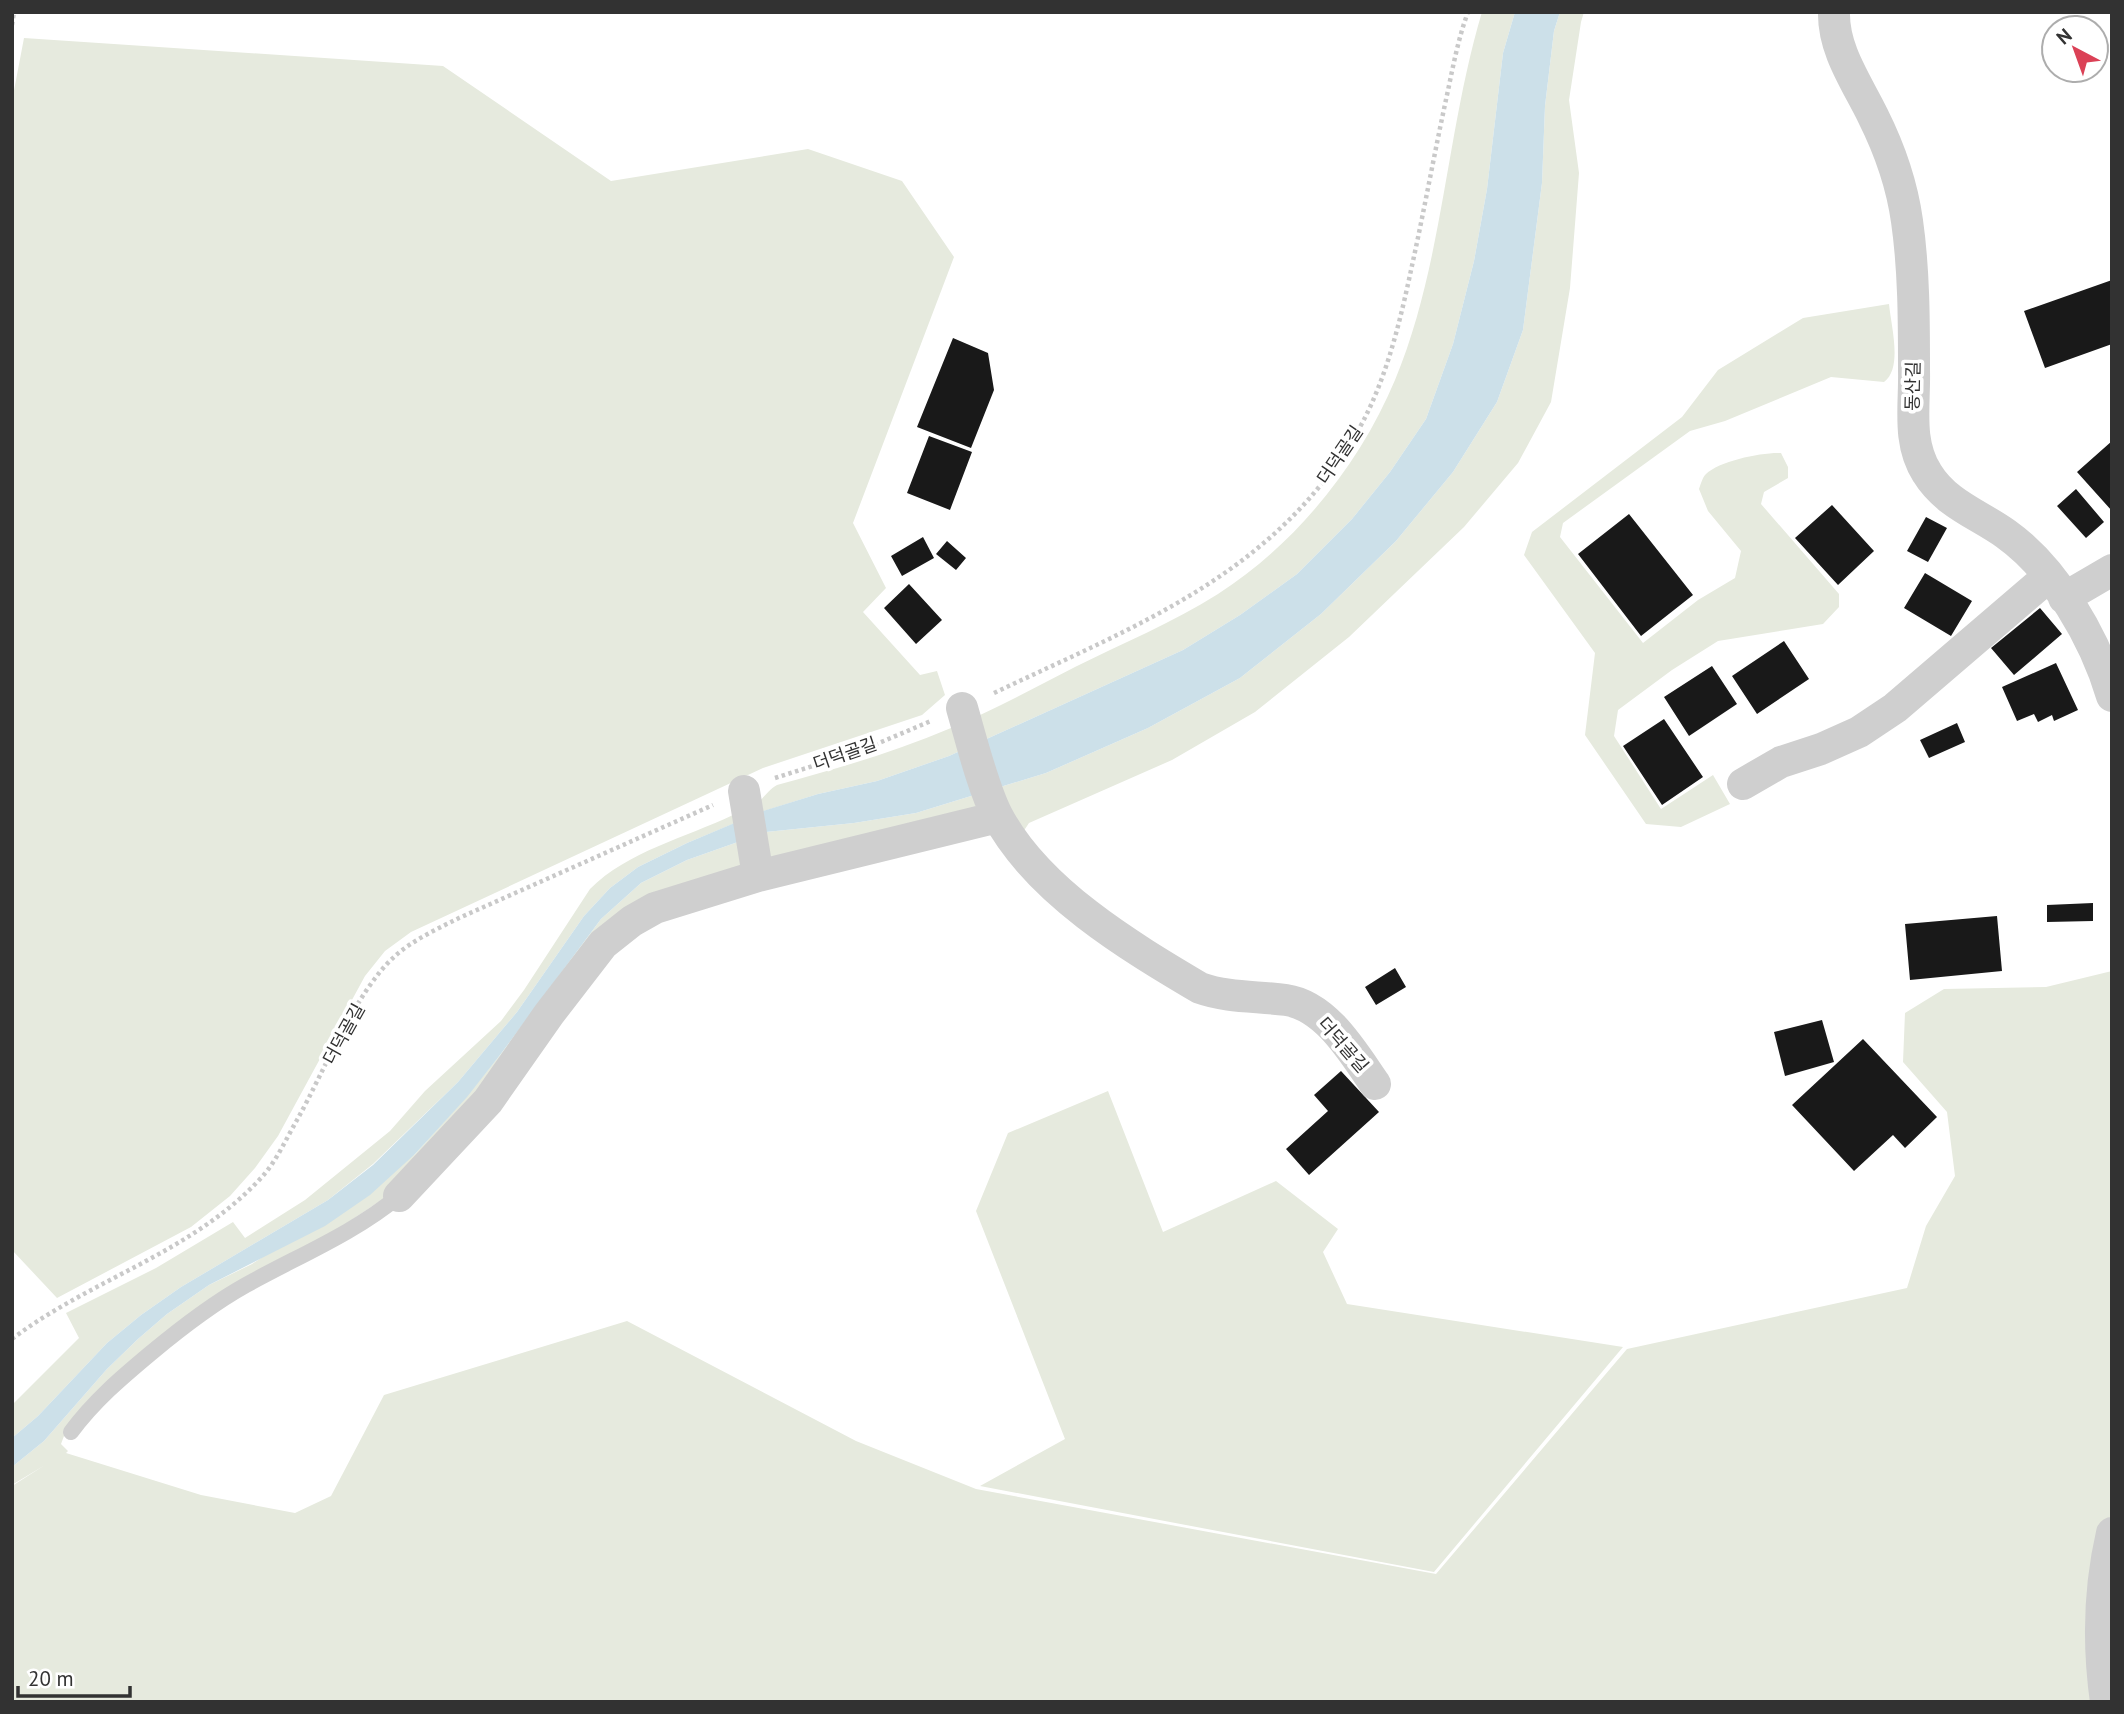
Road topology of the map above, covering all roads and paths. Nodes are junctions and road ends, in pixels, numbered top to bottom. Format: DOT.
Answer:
graph roads {
  1 [pos="14,12"];
  2 [pos="1468,12"];
  3 [pos="1834,12"];
  4 [pos="12,25"];
  5 [pos="2112,570"];
  6 [pos="2056,587"];
  7 [pos="2112,696"];
  8 [pos="964,714"];
  9 [pos="1743,784"];
  10 [pos="745,799"];
  11 [pos="996,812"];
  12 [pos="757,869"];
  13 [pos="1375,1084"];
  14 [pos="399,1196"];
  15 [pos="12,1339"];
  16 [pos="71,1432"];
  17 [pos="2112,1533"];
  18 [pos="2105,1702"];
  1 -- 4 [label="path"];
  2 -- 8 [label="path, 더덕골길"];
  3 -- 6 [label="street, 동산길"];
  5 -- 6 [label="street"];
  6 -- 7 [label="street, 동산길"];
  6 -- 9 [label="street"];
  8 -- 10 [label="path, 더덕골길"];
  8 -- 11 [label="street, 더덕골길"];
  10 -- 12 [label="street"];
  10 -- 15 [label="path, 더덕골길"];
  11 -- 12 [label="street"];
  11 -- 13 [label="street, 더덕골길"];
  12 -- 14 [label="street"];
  14 -- 16 [label="lane"];
  17 -- 18 [label="street"];
}
